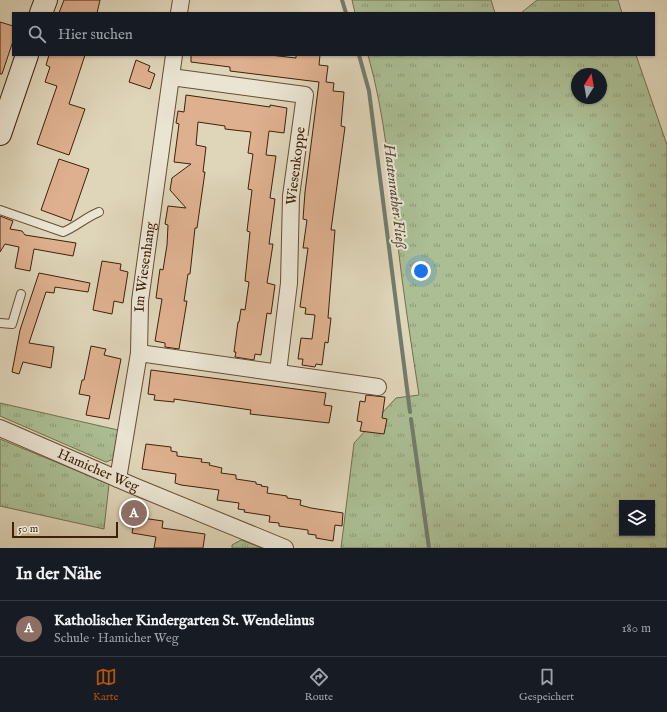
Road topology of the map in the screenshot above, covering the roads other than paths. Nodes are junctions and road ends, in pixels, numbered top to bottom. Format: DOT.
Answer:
graph roads {
  1 [pos="46,0"];
  2 [pos="181,0"];
  3 [pos="41,12"];
  4 [pos="179,12"];
  5 [pos="27,56"];
  6 [pos="174,56"];
  7 [pos="171,76"];
  8 [pos="1,127"];
  9 [pos="0,210"];
  10 [pos="99,212"];
  11 [pos="21,294"];
  12 [pos="0,323"];
  13 [pos="139,353"];
  14 [pos="278,372"];
  15 [pos="378,387"];
  16 [pos="0,428"];
  17 [pos="118,479"];
  18 [pos="285,548"];
  1 -- 3 [label="main road"];
  2 -- 4 [label="street"];
  5 -- 8 [label="main road"];
  6 -- 7 [label="street, Im Wiesenhang"];
  7 -- 13 [label="street, Im Wiesenhang"];
  7 -- 14 [label="street, Wiesenkoppe"];
  9 -- 10 [label="lane"];
  11 -- 12 [label="lane"];
  13 -- 14 [label="street"];
  13 -- 17 [label="street, Im Wiesenhang"];
  14 -- 15 [label="street"];
  16 -- 17 [label="street, Hamicher Weg"];
  17 -- 18 [label="street, Hamicher Weg"];
}
